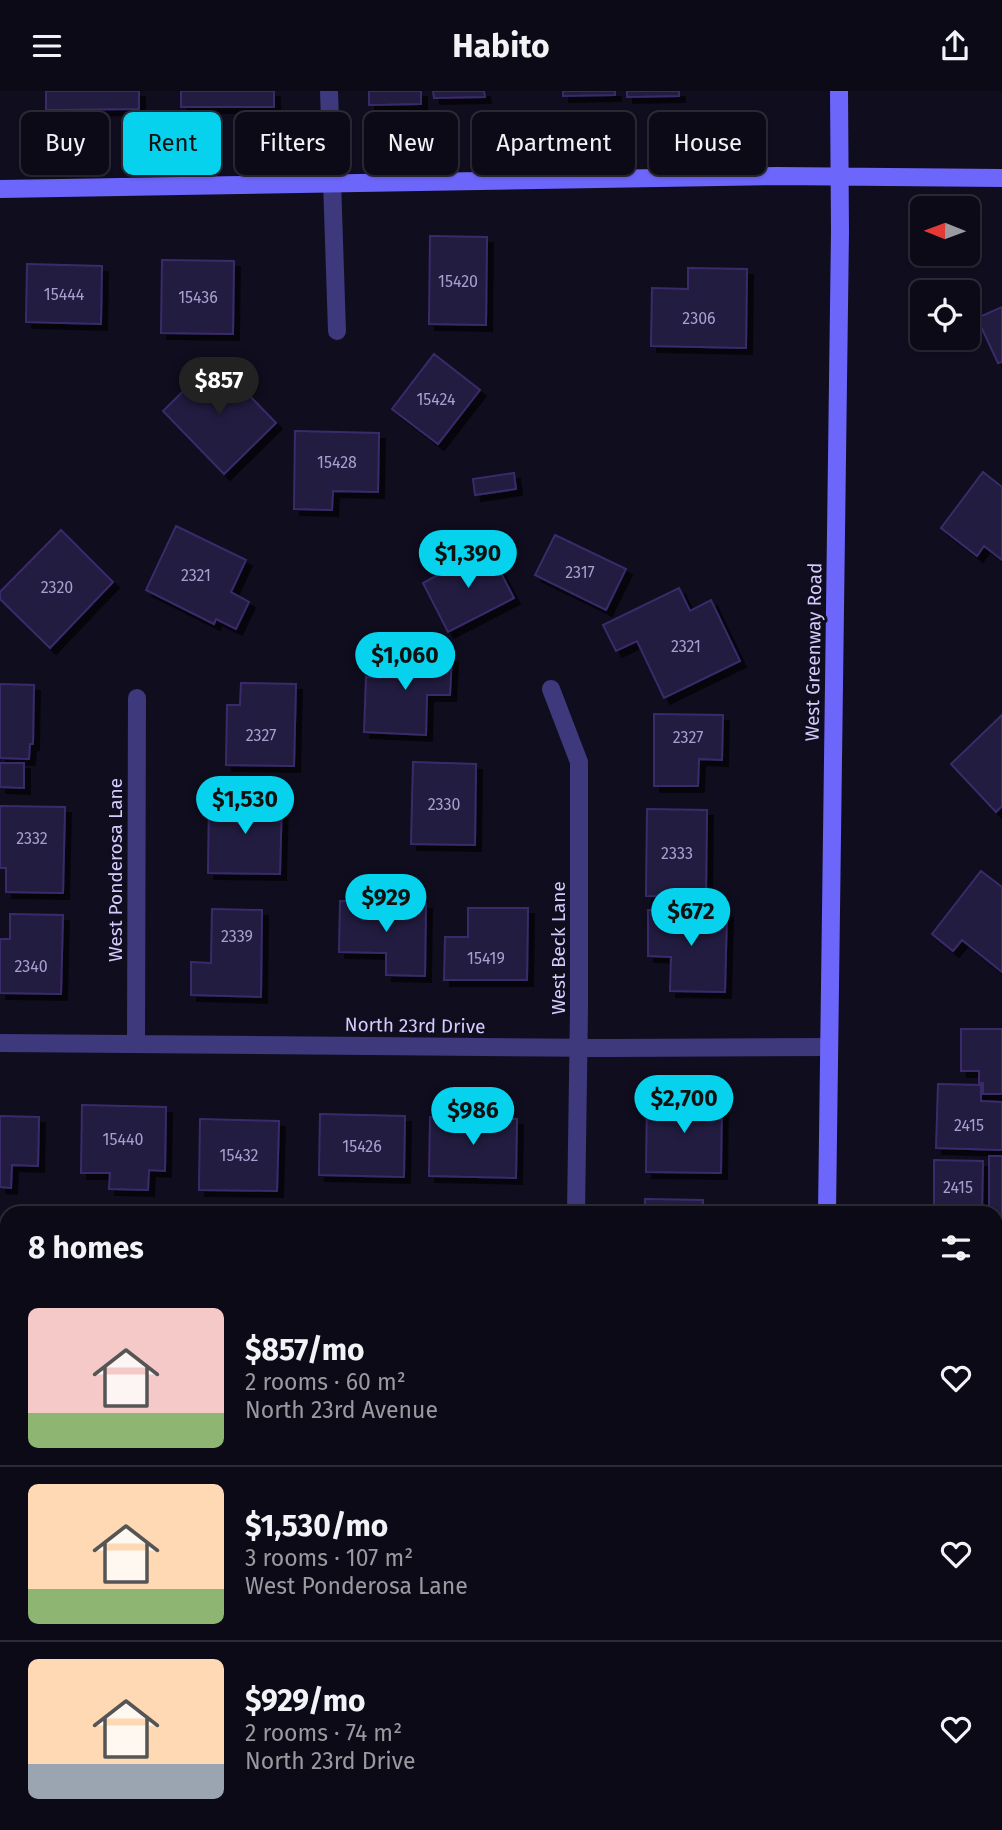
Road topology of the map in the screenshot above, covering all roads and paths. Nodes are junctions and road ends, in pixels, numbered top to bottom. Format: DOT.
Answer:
graph roads {
  1 [pos="329,91"];
  2 [pos="839,91"];
  3 [pos="841,177"];
  4 [pos="1002,179"];
  5 [pos="332,185"];
  6 [pos="0,189"];
  7 [pos="337,331"];
  8 [pos="551,689"];
  9 [pos="137,698"];
  10 [pos="0,1043"];
  11 [pos="136,1043"];
  12 [pos="579,1047"];
  13 [pos="829,1047"];
  14 [pos="576,1206"];
  15 [pos="827,1206"];
  1 -- 5 [label="street"];
  2 -- 3 [label="main road, West Greenway Road"];
  3 -- 4 [label="main road"];
  3 -- 5 [label="main road"];
  3 -- 13 [label="main road, West Greenway Road"];
  5 -- 6 [label="main road"];
  5 -- 7 [label="street"];
  8 -- 12 [label="street, West Beck Lane"];
  9 -- 11 [label="street, West Ponderosa Lane"];
  10 -- 11 [label="street, North 23rd Drive"];
  11 -- 12 [label="street, North 23rd Drive"];
  12 -- 13 [label="street, North 23rd Drive"];
  12 -- 14 [label="street, West Beck Lane"];
  13 -- 15 [label="main road, West Greenway Road"];
}
